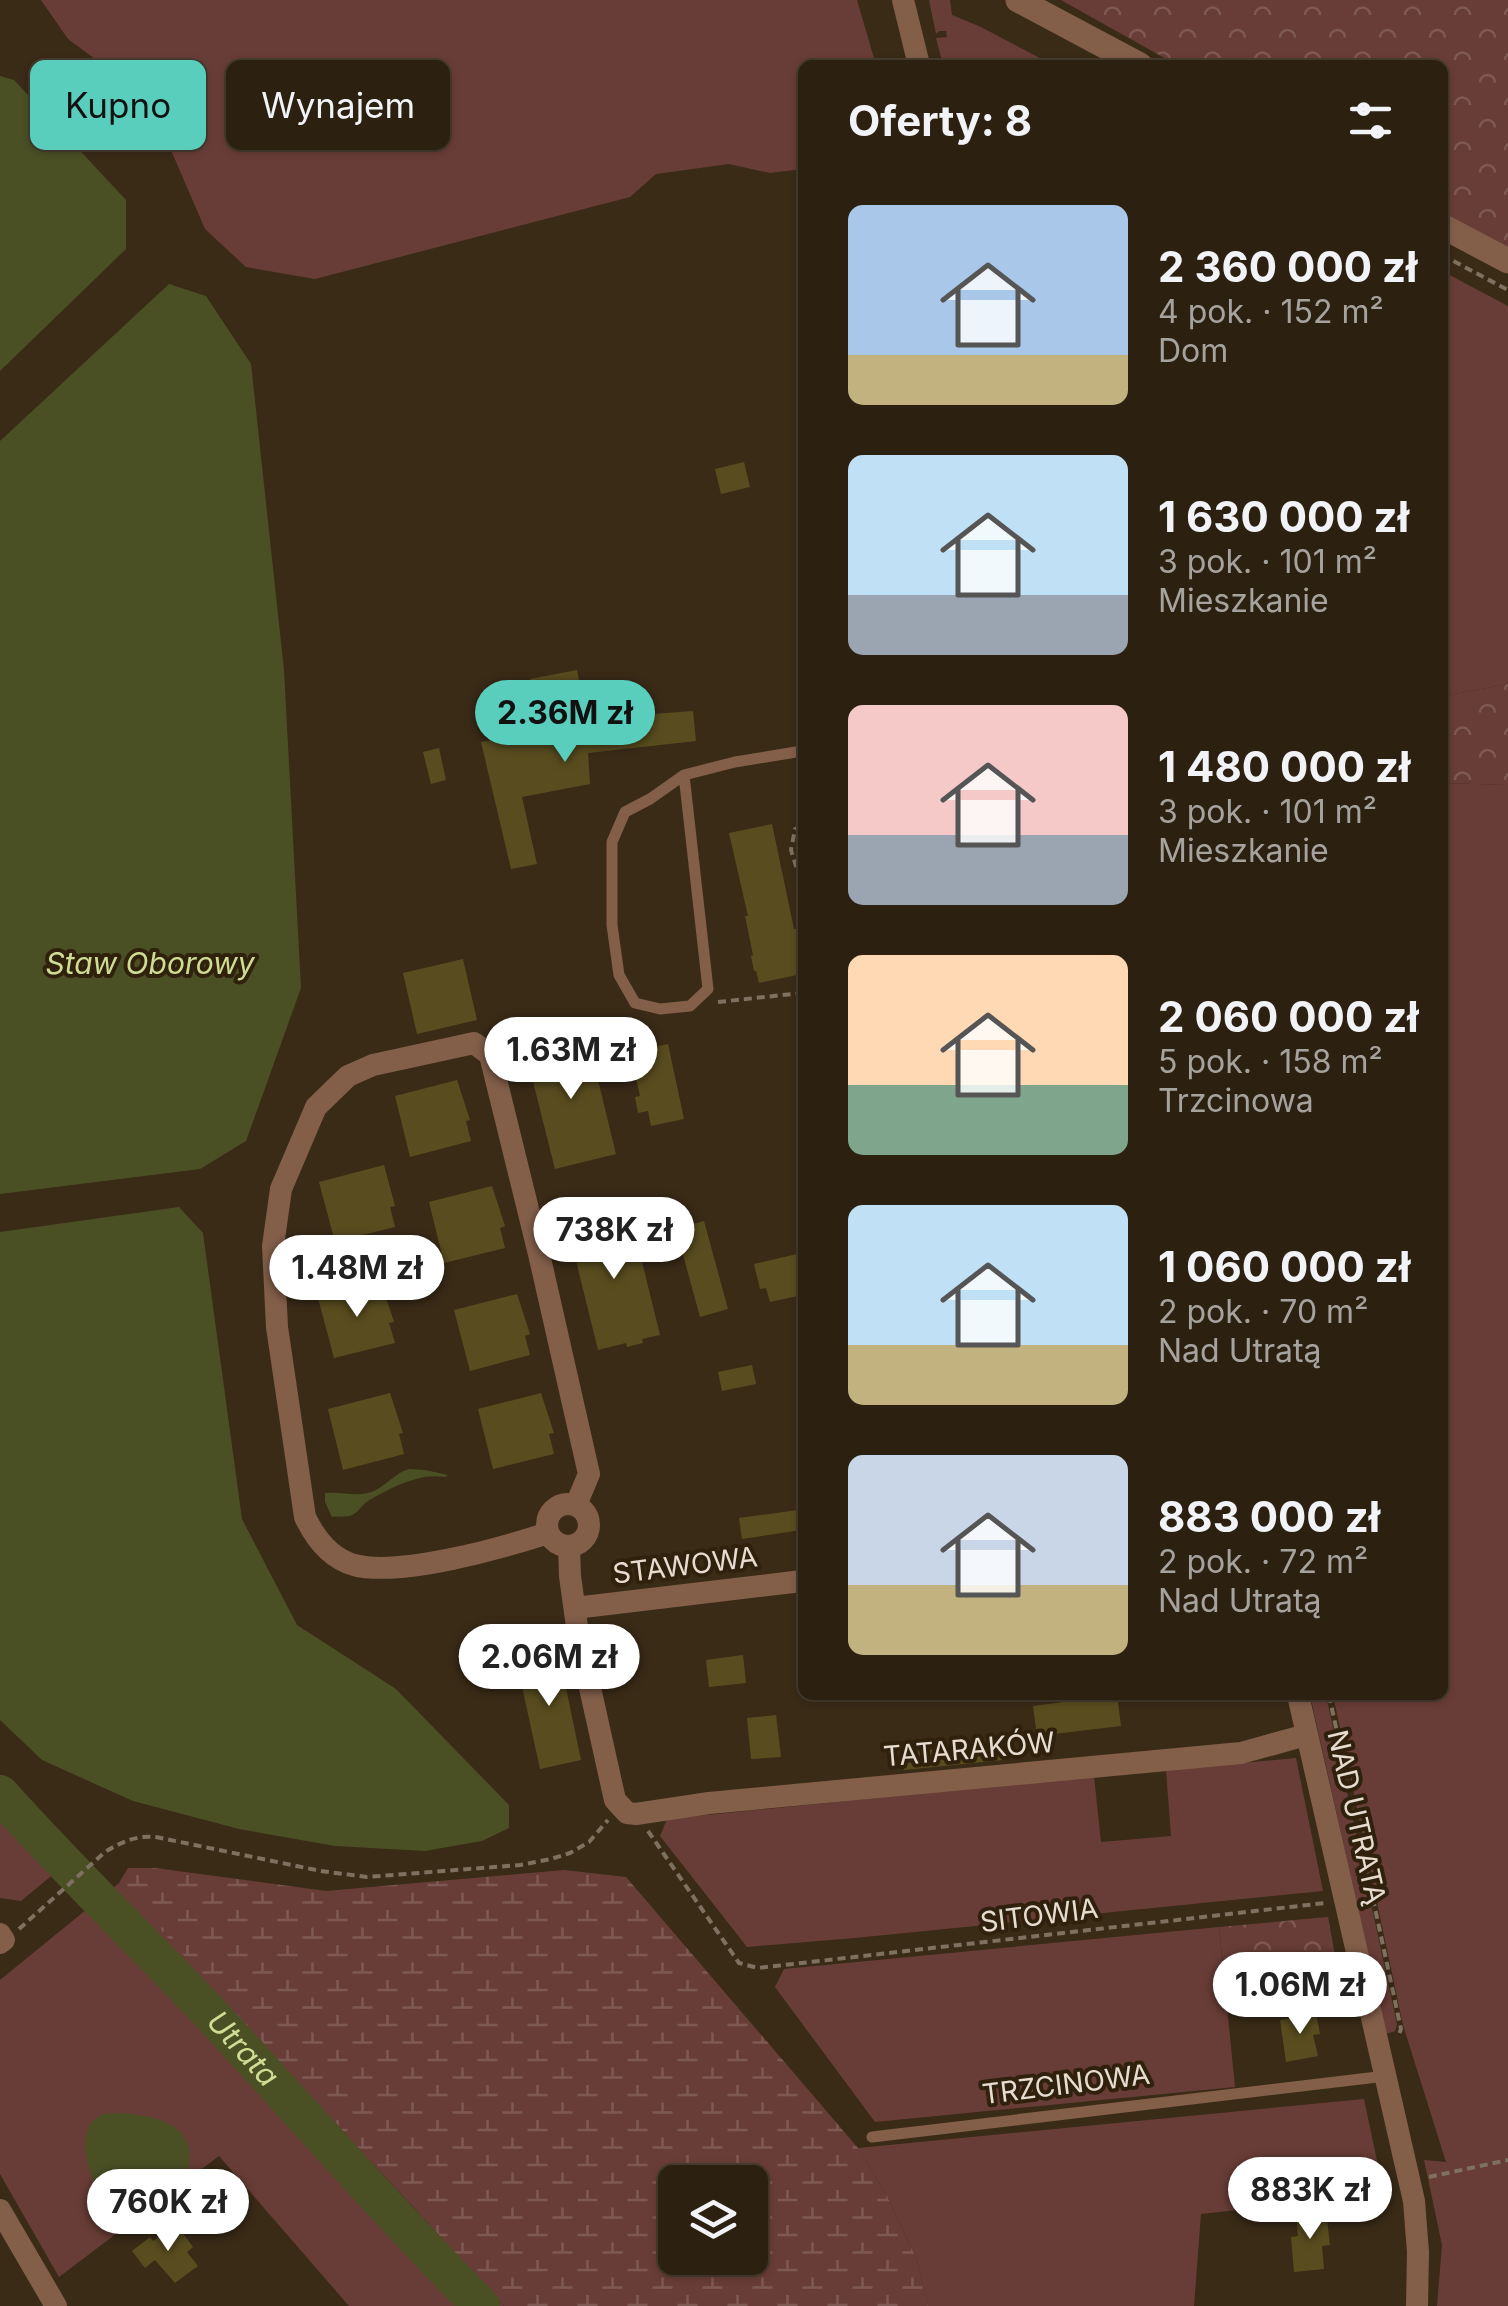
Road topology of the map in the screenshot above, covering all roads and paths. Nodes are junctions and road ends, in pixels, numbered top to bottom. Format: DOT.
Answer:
graph roads {
  1 [pos="903,0"];
  2 [pos="1018,0"];
  3 [pos="918,60"];
  4 [pos="1131,60"];
  5 [pos="1448,229"];
  6 [pos="1448,258"];
  7 [pos="1508,262"];
  8 [pos="1508,290"];
  9 [pos="798,752"];
  10 [pos="684,775"];
  11 [pos="798,828"];
  12 [pos="798,872"];
  13 [pos="798,993"];
  14 [pos="690,1006"];
  15 [pos="576,1505"];
  16 [pos="548,1533"];
  17 [pos="569,1546"];
  18 [pos="798,1581"];
  19 [pos="575,1608"];
  20 [pos="1299,1700"];
  21 [pos="1331,1700"];
  22 [pos="1306,1734"];
  23 [pos="626,1809"];
  24 [pos="1345,1900"];
  25 [pos="1,1939"];
  26 [pos="1388,2039"];
  27 [pos="1386,2076"];
  28 [pos="872,2137"];
  29 [pos="1508,2160"];
  30 [pos="1410,2182"];
  31 [pos="0,2210"];
  32 [pos="56,2306"];
  33 [pos="1416,2306"];
  1 -- 3 [label="street"];
  2 -- 4 [label="street"];
  5 -- 7 [label="street"];
  6 -- 8 [label="path"];
  9 -- 10 [label="lane"];
  10 -- 14 [label="lane"];
  10 -- 14 [label="lane"];
  11 -- 12 [label="path"];
  13 -- 14 [label="path"];
  15 -- 16 [label="street"];
  15 -- 16 [label="street"];
  15 -- 17 [label="street"];
  16 -- 17 [label="street"];
  17 -- 19 [label="street"];
  18 -- 19 [label="street, STAWOWA"];
  19 -- 23 [label="street"];
  20 -- 22 [label="street, NAD UTRATĄ"];
  21 -- 26 [label="path"];
  22 -- 23 [label="street, TATARAKÓW"];
  22 -- 24 [label="street, NAD UTRATĄ"];
  23 -- 24 [label="path, SITOWIA"];
  23 -- 25 [label="path"];
  24 -- 27 [label="street, NAD UTRATĄ"];
  27 -- 28 [label="lane, TRZCINOWA"];
  27 -- 30 [label="street, NAD UTRATĄ"];
  29 -- 30 [label="path"];
  30 -- 33 [label="street, NAD UTRATĄ"];
  31 -- 32 [label="street"];
}
